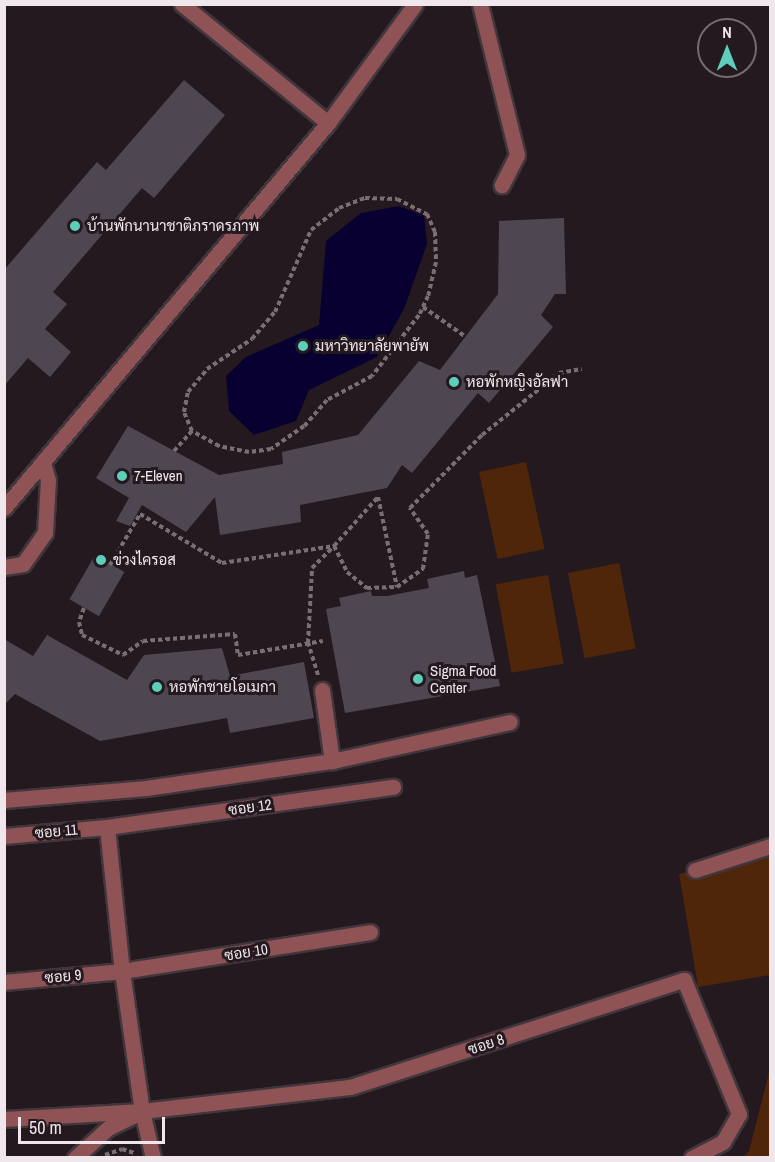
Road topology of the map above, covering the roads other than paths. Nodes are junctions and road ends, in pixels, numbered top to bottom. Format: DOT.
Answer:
graph roads {
  1 [pos="182,4"];
  2 [pos="415,4"];
  3 [pos="480,4"];
  4 [pos="328,123"];
  5 [pos="502,185"];
  6 [pos="44,462"];
  7 [pos="4,508"];
  8 [pos="4,567"];
  9 [pos="322,690"];
  10 [pos="510,722"];
  11 [pos="332,761"];
  12 [pos="393,787"];
  13 [pos="4,800"];
  14 [pos="107,827"];
  15 [pos="4,836"];
  16 [pos="771,846"];
  17 [pos="695,870"];
  18 [pos="370,932"];
  19 [pos="122,971"];
  20 [pos="4,982"];
  21 [pos="142,1111"];
  22 [pos="4,1119"];
  23 [pos="75,1158"];
  24 [pos="153,1158"];
  25 [pos="692,1158"];
  1 -- 4 [label="street"];
  2 -- 4 [label="street"];
  3 -- 5 [label="street"];
  4 -- 6 [label="street"];
  6 -- 7 [label="street"];
  6 -- 8 [label="street"];
  9 -- 11 [label="street"];
  10 -- 11 [label="street"];
  11 -- 13 [label="street"];
  12 -- 14 [label="street, ซอย 12"];
  14 -- 15 [label="street, ซอย 11"];
  14 -- 19 [label="street"];
  16 -- 17 [label="street"];
  18 -- 19 [label="street, ซอย 10"];
  19 -- 20 [label="street, ซอย 9"];
  19 -- 21 [label="street"];
  21 -- 22 [label="street"];
  21 -- 23 [label="street"];
  21 -- 24 [label="street"];
  21 -- 25 [label="street, ซอย 8"];
}
